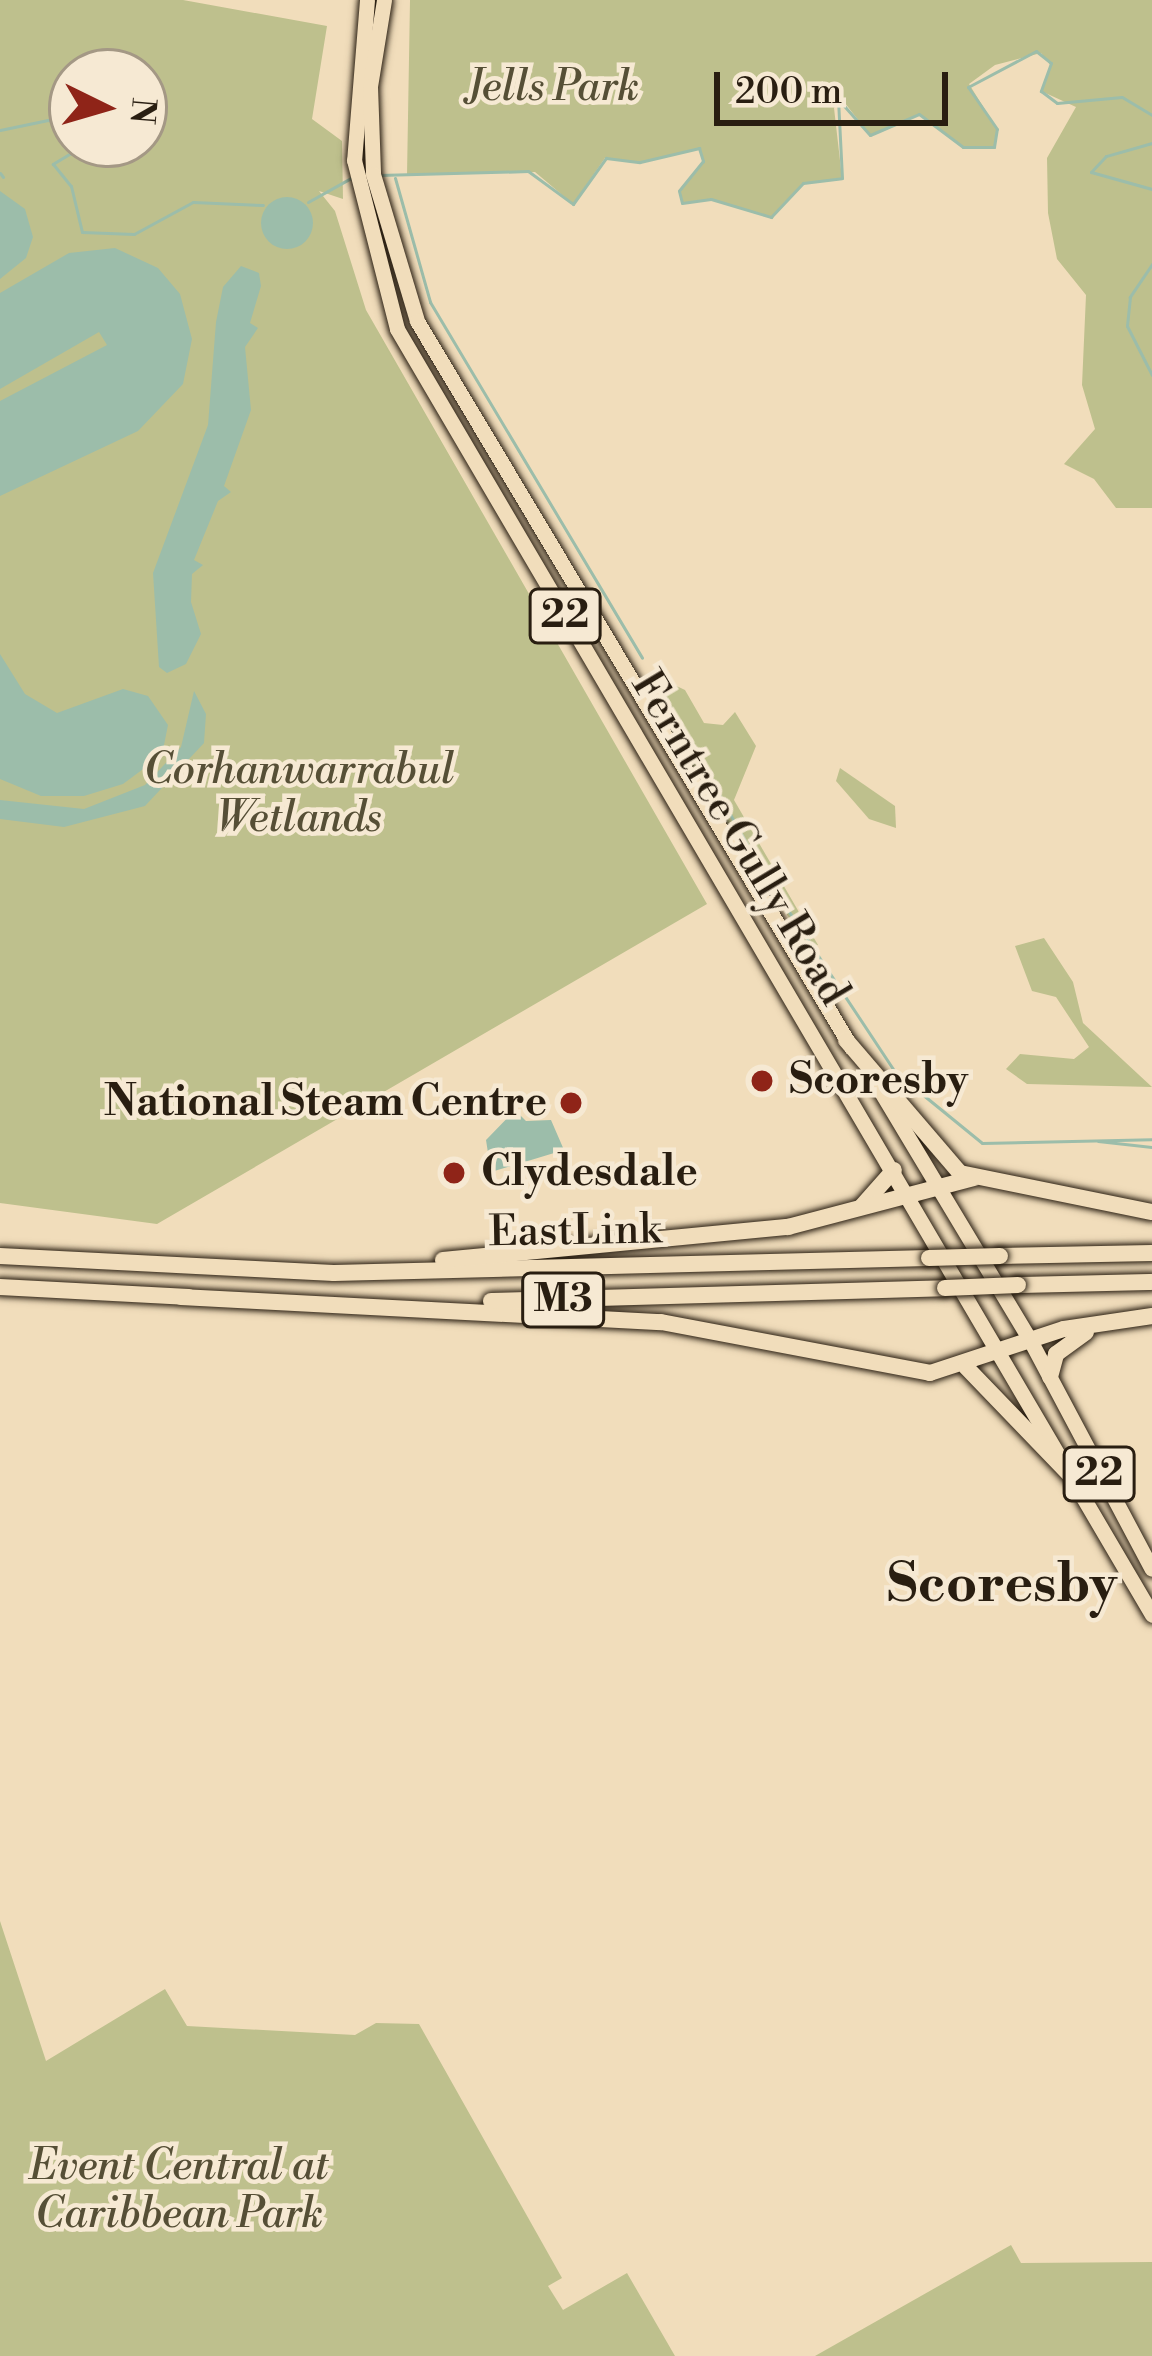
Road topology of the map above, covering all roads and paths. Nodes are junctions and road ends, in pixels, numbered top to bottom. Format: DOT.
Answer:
graph roads {
  1 [pos="374,1"];
  2 [pos="627,684"];
  3 [pos="611,694"];
  4 [pos="846,1040"];
  5 [pos="894,1170"];
  6 [pos="974,1178"];
  7 [pos="940,1187"];
  8 [pos="910,1197"];
  9 [pos="1152,1212"];
  10 [pos="815,1221"];
  11 [pos="1152,1253"];
  12 [pos="0,1256"];
  13 [pos="304,1272"];
  14 [pos="1152,1282"];
  15 [pos="0,1287"];
  16 [pos="181,1297"];
  17 [pos="1152,1316"];
  18 [pos="1121,1321"];
  19 [pos="1030,1340"];
  20 [pos="1002,1353"];
  21 [pos="966,1367"];
  22 [pos="1050,1377"];
  23 [pos="1071,1476"];
  24 [pos="1152,1569"];
  25 [pos="1152,1615"];
  1 -- 2 [label="main road, Ferntree Gully Road / 22"];
  1 -- 3 [label="main road, Ferntree Gully Road / 22"];
  2 -- 3 [label="main road"];
  2 -- 4 [label="main road, Ferntree Gully Road / 22"];
  3 -- 5 [label="main road, Ferntree Gully Road / 22"];
  4 -- 6 [label="highway"];
  4 -- 7 [label="main road, Ferntree Gully Road / 22"];
  5 -- 8 [label="main road, Ferntree Gully Road / 22"];
  5 -- 10 [label="highway"];
  6 -- 7 [label="highway"];
  6 -- 9 [label="highway"];
  7 -- 8 [label="highway"];
  7 -- 19 [label="main road, Ferntree Gully Road / 22"];
  8 -- 10 [label="highway"];
  8 -- 20 [label="main road, Ferntree Gully Road / 22"];
  10 -- 13 [label="highway"];
  11 -- 13 [label="highway, EastLink / M3, bridge"];
  12 -- 13 [label="highway, EastLink / M3"];
  14 -- 16 [label="highway, EastLink / M3, bridge"];
  15 -- 16 [label="highway, EastLink / M3"];
  16 -- 21 [label="highway"];
  17 -- 18 [label="highway"];
  18 -- 19 [label="highway"];
  18 -- 22 [label="highway"];
  19 -- 20 [label="highway"];
  19 -- 22 [label="main road, Ferntree Gully Road / 22"];
  20 -- 21 [label="highway"];
  20 -- 23 [label="main road, Ferntree Gully Road / 22"];
  21 -- 23 [label="highway"];
  22 -- 24 [label="main road, Ferntree Gully Road / 22"];
  23 -- 25 [label="main road, Ferntree Gully Road / 22"];
}
